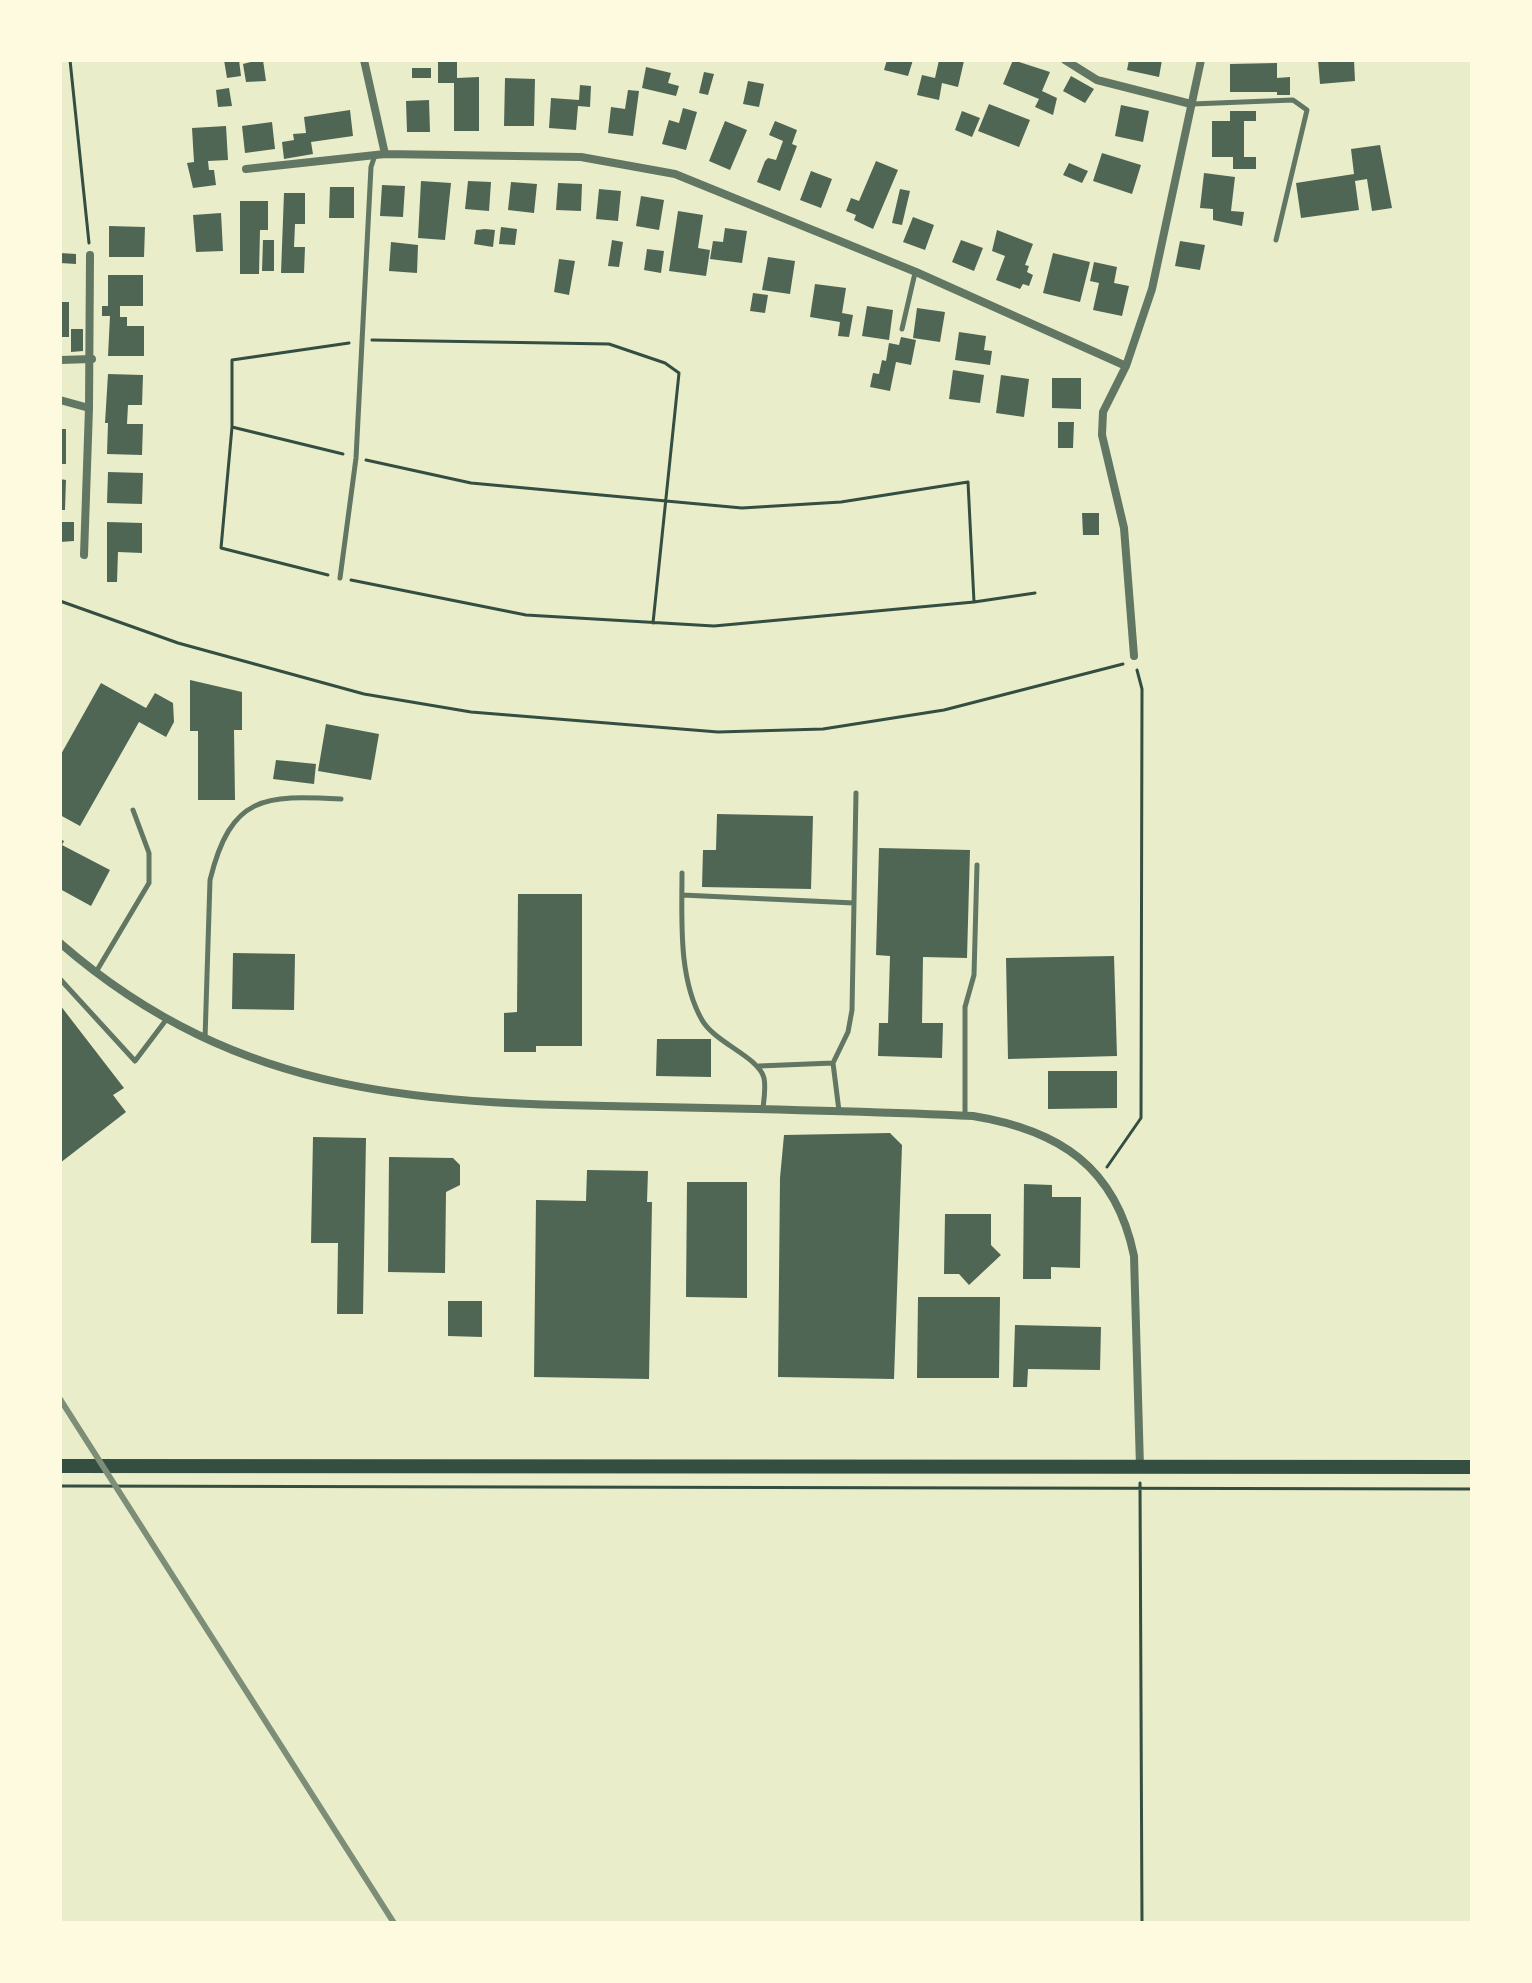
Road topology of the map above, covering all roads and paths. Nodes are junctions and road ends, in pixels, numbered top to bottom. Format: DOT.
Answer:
graph roads {
  1 [pos="70,60"];
  2 [pos="364,60"];
  3 [pos="1065,60"];
  4 [pos="1201,60"];
  5 [pos="1191,104"];
  6 [pos="380,154"];
  7 [pos="246,169"];
  8 [pos="1276,240"];
  9 [pos="90,255"];
  10 [pos="916,272"];
  11 [pos="902,329"];
  12 [pos="362,341"];
  13 [pos="92,359"];
  14 [pos="60,360"];
  15 [pos="1126,366"];
  16 [pos="60,400"];
  17 [pos="89,408"];
  18 [pos="232,427"];
  19 [pos="356,458"];
  20 [pos="667,501"];
  21 [pos="84,555"];
  22 [pos="340,578"];
  23 [pos="1035,593"];
  24 [pos="60,601"];
  25 [pos="974,602"];
  26 [pos="653,623"];
  27 [pos="1134,658"];
  28 [pos="856,793"];
  29 [pos="341,799"];
  30 [pos="133,810"];
  31 [pos="977,865"];
  32 [pos="682,873"];
  33 [pos="682,895"];
  34 [pos="854,903"];
  35 [pos="60,943"];
  36 [pos="96,973"];
  37 [pos="60,979"];
  38 [pos="166,1020"];
  39 [pos="205,1040"];
  40 [pos="833,1063"];
  41 [pos="759,1066"];
  42 [pos="763,1109"];
  43 [pos="840,1112"];
  44 [pos="965,1116"];
  45 [pos="1100,1176"];
  46 [pos="60,1466"];
  47 [pos="1140,1467"];
  48 [pos="1472,1467"];
  49 [pos="60,1486"];
  50 [pos="1472,1489"];
  51 [pos="1140,1491"];
  52 [pos="1142,1923"];
  1 -- 9 [label="path"];
  2 -- 6 [label="street"];
  3 -- 5 [label="street"];
  4 -- 5 [label="street"];
  5 -- 8 [label="lane"];
  5 -- 15 [label="street"];
  6 -- 7 [label="street"];
  6 -- 10 [label="street"];
  6 -- 12 [label="lane"];
  9 -- 13 [label="street"];
  10 -- 11 [label="lane"];
  10 -- 15 [label="street"];
  12 -- 18 [label="path"];
  12 -- 19 [label="lane"];
  12 -- 20 [label="path"];
  13 -- 14 [label="street"];
  13 -- 17 [label="street"];
  15 -- 27 [label="street"];
  16 -- 17 [label="street"];
  17 -- 21 [label="street"];
  18 -- 19 [label="path"];
  18 -- 22 [label="path"];
  19 -- 20 [label="path"];
  19 -- 22 [label="lane"];
  20 -- 25 [label="path"];
  20 -- 26 [label="path"];
  22 -- 26 [label="path"];
  23 -- 25 [label="path"];
  24 -- 27 [label="path"];
  25 -- 26 [label="path"];
  27 -- 45 [label="path"];
  28 -- 34 [label="lane"];
  29 -- 39 [label="lane"];
  30 -- 36 [label="lane"];
  31 -- 44 [label="lane"];
  32 -- 33 [label="lane"];
  33 -- 34 [label="lane"];
  33 -- 41 [label="lane"];
  34 -- 40 [label="lane"];
  35 -- 36 [label="street"];
  36 -- 38 [label="street"];
  37 -- 38 [label="lane"];
  38 -- 39 [label="street"];
  39 -- 42 [label="street"];
  40 -- 41 [label="lane"];
  40 -- 43 [label="lane"];
  41 -- 42 [label="lane"];
  42 -- 43 [label="street"];
  43 -- 44 [label="street"];
  44 -- 45 [label="street"];
  45 -- 47 [label="street"];
  46 -- 47 [label="main road"];
  47 -- 48 [label="main road"];
  47 -- 51 [label="path"];
  49 -- 51 [label="path"];
  50 -- 51 [label="path"];
  51 -- 52 [label="path"];
}
